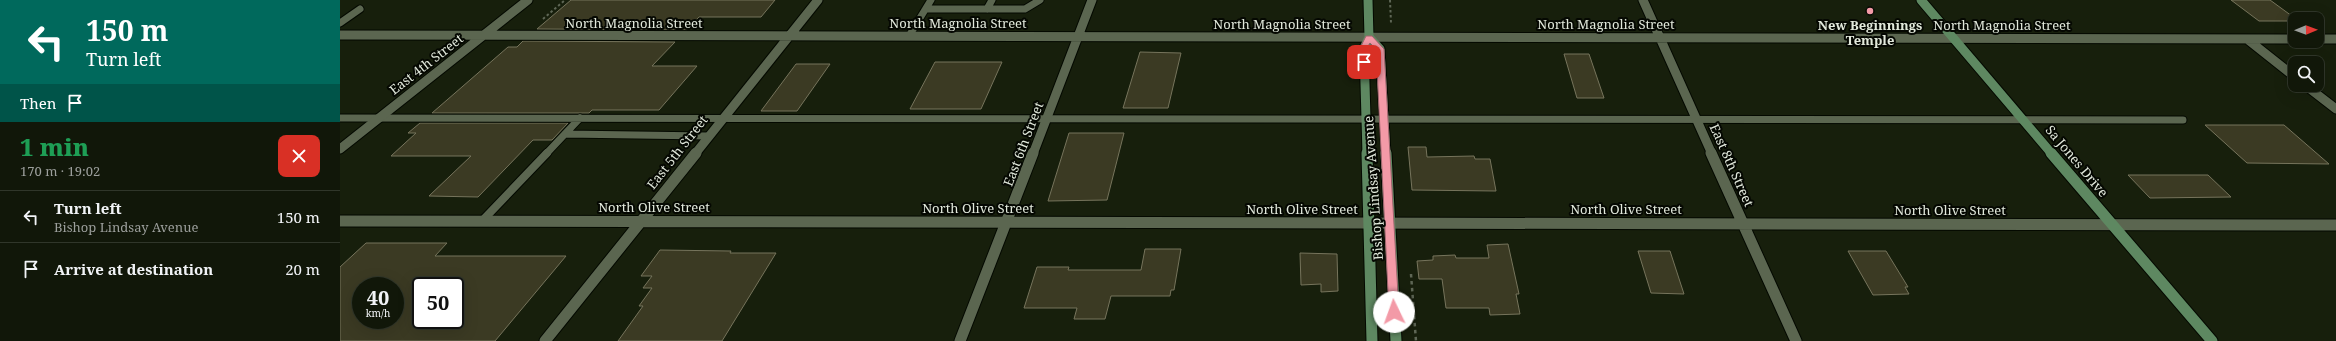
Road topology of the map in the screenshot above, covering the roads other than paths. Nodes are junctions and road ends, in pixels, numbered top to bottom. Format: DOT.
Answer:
graph roads {
  1 [pos="528,0"];
  2 [pos="818,0"];
  3 [pos="931,0"];
  4 [pos="992,0"];
  5 [pos="1040,0"];
  6 [pos="1092,0"];
  7 [pos="1368,0"];
  8 [pos="1644,0"];
  9 [pos="1921,0"];
  10 [pos="360,9"];
  11 [pos="926,9"];
  12 [pos="987,9"];
  13 [pos="340,23"];
  14 [pos="340,35"];
  15 [pos="483,36"];
  16 [pos="789,36"];
  17 [pos="909,36"];
  18 [pos="1078,37"];
  19 [pos="1369,37"];
  20 [pos="1661,37"];
  21 [pos="1954,38"];
  22 [pos="2247,39"];
  23 [pos="2288,39"];
  24 [pos="2324,39"];
  25 [pos="2336,39"];
  26 [pos="2288,71"];
  27 [pos="2314,92"];
  28 [pos="2336,109"];
  29 [pos="340,118"];
  30 [pos="379,118"];
  31 [pos="580,118"];
  32 [pos="722,118"];
  33 [pos="1047,119"];
  34 [pos="1366,119"];
  35 [pos="1382,119"];
  36 [pos="1698,120"];
  37 [pos="2023,120"];
  38 [pos="2183,120"];
  39 [pos="565,134"];
  40 [pos="708,136"];
  41 [pos="340,149"];
  42 [pos="340,221"];
  43 [pos="482,221"];
  44 [pos="640,221"];
  45 [pos="1006,222"];
  46 [pos="1368,223"];
  47 [pos="1389,223"];
  48 [pos="1744,223"];
  49 [pos="2112,225"];
  50 [pos="2336,225"];
  51 [pos="545,341"];
  52 [pos="960,341"];
  53 [pos="1372,341"];
  54 [pos="1396,341"];
  55 [pos="1796,341"];
  56 [pos="2212,341"];
  1 -- 15 [label="street, East 4th Street"];
  2 -- 16 [label="street, East 5th Street"];
  3 -- 11 [label="lane"];
  4 -- 12 [label="lane"];
  5 -- 12 [label="lane"];
  6 -- 18 [label="street, East 6th Street"];
  7 -- 19 [label="main road, Bishop Lindsay Avenue"];
  8 -- 20 [label="street, East 8th Street"];
  9 -- 21 [label="main road, Sa Jones Drive"];
  10 -- 13 [label="lane"];
  11 -- 12 [label="lane"];
  11 -- 17 [label="lane"];
  14 -- 15 [label="street, North Magnolia Street"];
  15 -- 16 [label="street, North Magnolia Street"];
  15 -- 30 [label="street, East 4th Street"];
  16 -- 17 [label="street, North Magnolia Street"];
  16 -- 32 [label="street, East 5th Street"];
  17 -- 18 [label="street, North Magnolia Street"];
  18 -- 19 [label="street, North Magnolia Street"];
  18 -- 33 [label="street, East 6th Street"];
  19 -- 20 [label="street, North Magnolia Street"];
  19 -- 34 [label="main road, Bishop Lindsay Avenue"];
  19 -- 35 [label="main road, Bishop Lindsay Avenue"];
  20 -- 21 [label="street, North Magnolia Street"];
  20 -- 36 [label="street, East 8th Street"];
  21 -- 22 [label="street, North Magnolia Street"];
  21 -- 37 [label="main road, Sa Jones Drive"];
  22 -- 23 [label="street, North Magnolia Street"];
  22 -- 26 [label="street"];
  24 -- 25 [label="street"];
  27 -- 28 [label="street"];
  29 -- 30 [label="lane"];
  30 -- 31 [label="lane"];
  30 -- 41 [label="street, East 4th Street"];
  31 -- 32 [label="lane"];
  31 -- 39 [label="lane"];
  32 -- 33 [label="lane"];
  32 -- 40 [label="street, East 5th Street"];
  33 -- 34 [label="lane"];
  33 -- 45 [label="street, East 6th Street"];
  34 -- 35 [label="lane"];
  34 -- 46 [label="main road, Bishop Lindsay Avenue"];
  35 -- 36 [label="lane"];
  35 -- 47 [label="main road, Bishop Lindsay Avenue"];
  36 -- 37 [label="lane"];
  36 -- 48 [label="street, East 8th Street"];
  37 -- 38 [label="lane"];
  37 -- 49 [label="main road, Sa Jones Drive"];
  39 -- 40 [label="lane"];
  39 -- 43 [label="lane"];
  40 -- 44 [label="street, East 5th Street"];
  42 -- 43 [label="street, North Olive Street"];
  43 -- 44 [label="street, North Olive Street"];
  44 -- 45 [label="street, North Olive Street"];
  44 -- 51 [label="street, East 5th Street"];
  45 -- 46 [label="street, North Olive Street"];
  45 -- 52 [label="street, East 6th Street"];
  46 -- 47 [label="street, North Olive Street"];
  46 -- 53 [label="main road, Bishop Lindsay Avenue"];
  47 -- 48 [label="street, North Olive Street"];
  47 -- 54 [label="main road, Bishop Lindsay Avenue"];
  48 -- 49 [label="street, North Olive Street"];
  48 -- 55 [label="street, East 8th Street"];
  49 -- 50 [label="street, North Olive Street"];
  49 -- 56 [label="main road, Sa Jones Drive"];
}
